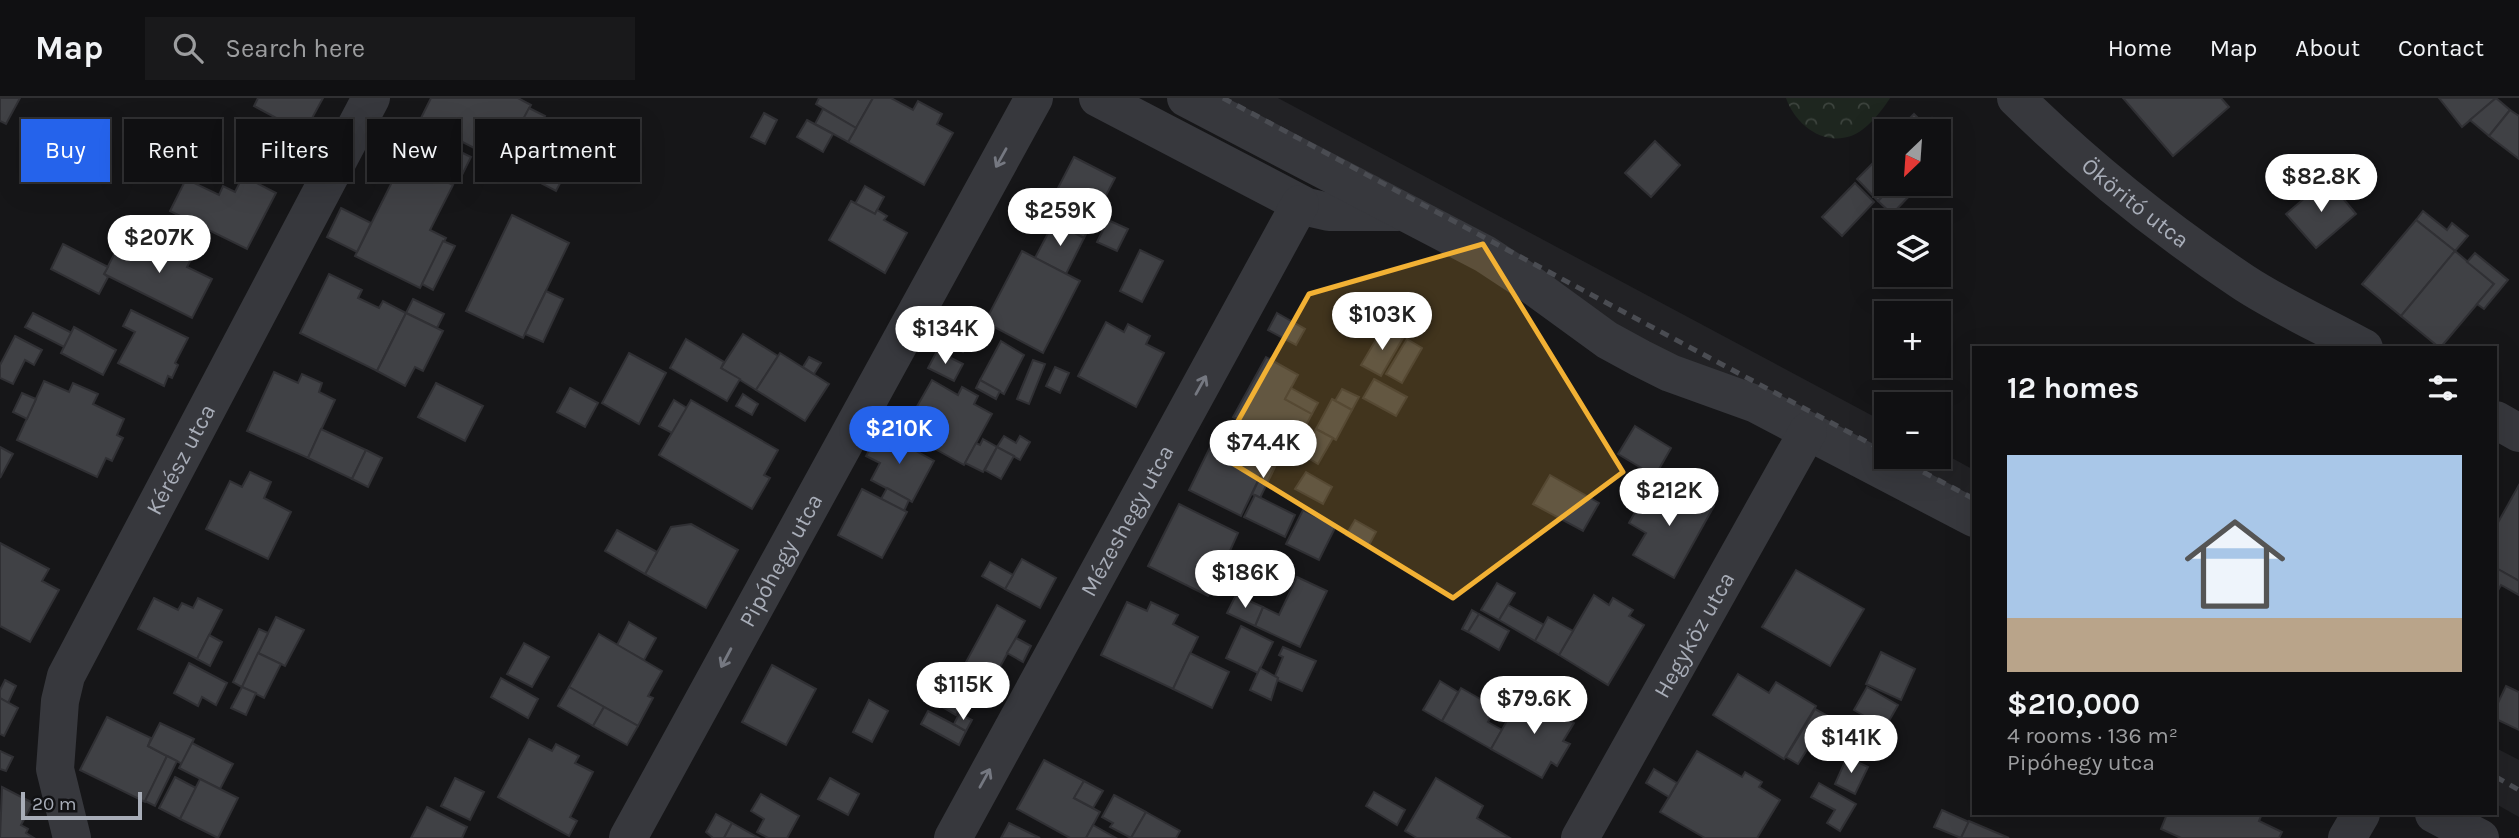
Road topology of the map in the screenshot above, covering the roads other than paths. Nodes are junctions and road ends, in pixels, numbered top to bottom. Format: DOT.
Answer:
graph roads {
  1 [pos="371,98"];
  2 [pos="1034,98"];
  3 [pos="1098,98"];
  4 [pos="1186,98"];
  5 [pos="2016,98"];
  6 [pos="1300,204"];
  7 [pos="1404,212"];
  8 [pos="2360,346"];
  9 [pos="2497,421"];
  10 [pos="1808,431"];
  11 [pos="2519,433"];
  12 [pos="1972,517"];
  13 [pos="2360,815"];
  14 [pos="2436,815"];
  15 [pos="72,838"];
  16 [pos="628,838"];
  17 [pos="953,838"];
  18 [pos="1580,838"];
  19 [pos="2347,838"];
  20 [pos="2480,838"];
  1 -- 15 [label="street, Kérész utca"];
  2 -- 16 [label="street, Pipóhegy utca, one-way"];
  3 -- 6 [label="street"];
  4 -- 7 [label="street"];
  5 -- 8 [label="street, Ököritó utca"];
  6 -- 7 [label="street"];
  17 -- 6 [label="street, Mézeshegy utca, one-way"];
  7 -- 10 [label="street"];
  9 -- 11 [label="street"];
  10 -- 12 [label="street"];
  10 -- 18 [label="street, Hegyköz utca"];
  13 -- 19 [label="street"];
  14 -- 20 [label="street"];
}
